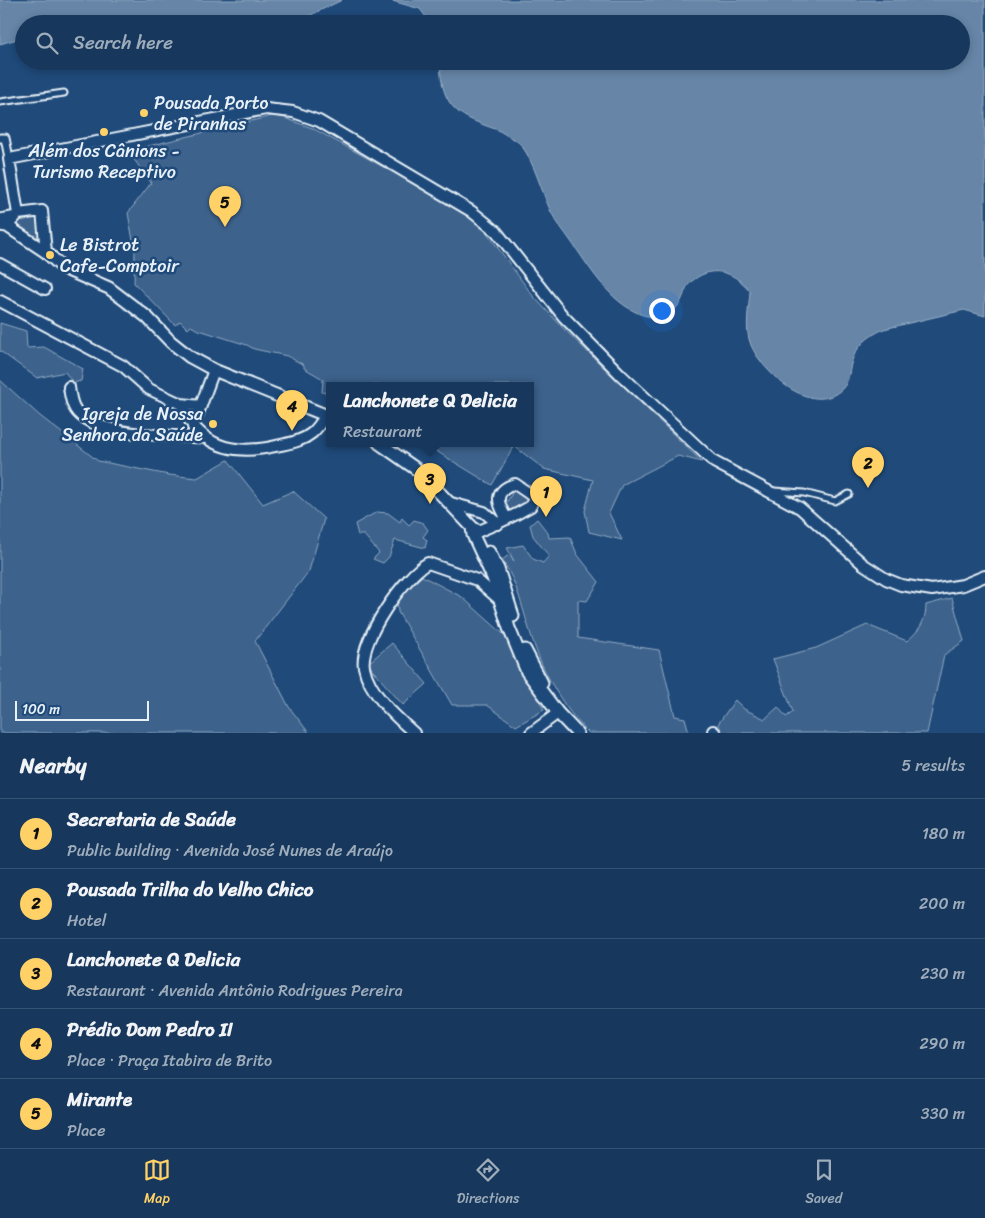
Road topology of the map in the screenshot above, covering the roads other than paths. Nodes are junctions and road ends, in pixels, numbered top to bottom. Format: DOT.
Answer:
graph roads {
  1 [pos="64,93"];
  2 [pos="0,102"];
  3 [pos="0,138"];
  4 [pos="9,159"];
  5 [pos="18,214"];
  6 [pos="2,223"];
  7 [pos="46,252"];
  8 [pos="0,264"];
  9 [pos="45,289"];
  10 [pos="0,300"];
  11 [pos="214,370"];
  12 [pos="70,387"];
  13 [pos="181,404"];
  14 [pos="200,406"];
  15 [pos="326,415"];
  16 [pos="326,418"];
  17 [pos="193,427"];
  18 [pos="208,438"];
  19 [pos="385,447"];
  20 [pos="766,491"];
  21 [pos="849,494"];
  22 [pos="451,503"];
  23 [pos="475,531"];
  24 [pos="985,576"];
  25 [pos="500,601"];
  26 [pos="543,692"];
  27 [pos="558,713"];
  28 [pos="414,733"];
  29 [pos="531,733"];
  30 [pos="577,733"];
  1 -- 2 [label="lane"];
  3 -- 4 [label="street"];
  4 -- 5 [label="street"];
  4 -- 20 [label="street"];
  5 -- 6 [label="street"];
  5 -- 7 [label="street"];
  6 -- 7 [label="street"];
  7 -- 11 [label="street"];
  8 -- 9 [label="street"];
  10 -- 13 [label="street"];
  11 -- 14 [label="street"];
  11 -- 15 [label="street"];
  12 -- 18 [label="street"];
  13 -- 14 [label="street"];
  13 -- 17 [label="street"];
  14 -- 17 [label="street"];
  16 -- 18 [label="street"];
  17 -- 18 [label="street"];
  19 -- 22 [label="street"];
  20 -- 21 [label="lane"];
  20 -- 24 [label="street"];
  22 -- 23 [label="street"];
  22 -- 23 [label="street"];
  23 -- 25 [label="street"];
  23 -- 26 [label="street"];
  25 -- 26 [label="street"];
  25 -- 28 [label="street"];
  26 -- 27 [label="street"];
  27 -- 29 [label="street"];
  27 -- 30 [label="street"];
}
